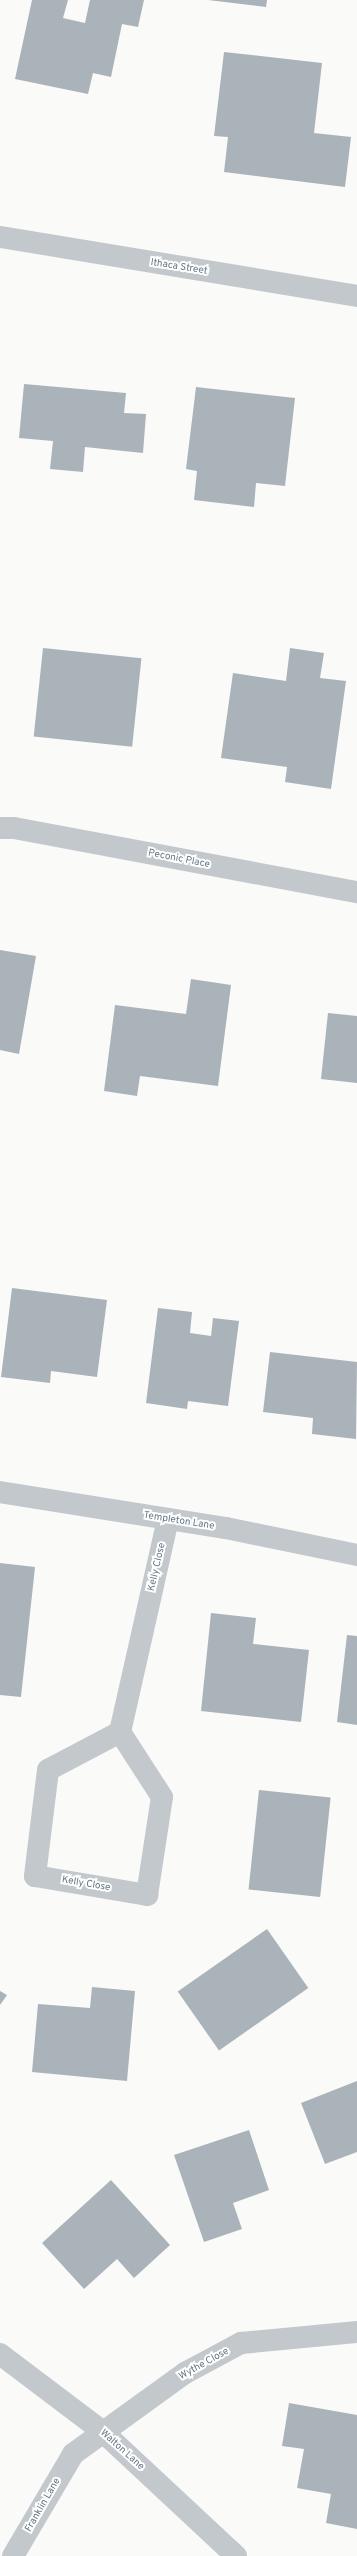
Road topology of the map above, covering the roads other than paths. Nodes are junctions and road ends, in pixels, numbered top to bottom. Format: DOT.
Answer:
graph roads {
  1 [pos="1,238"];
  2 [pos="357,296"];
  3 [pos="0,828"];
  4 [pos="357,892"];
  5 [pos="0,1492"];
  6 [pos="168,1519"];
  7 [pos="357,1555"];
  8 [pos="120,1732"];
  9 [pos="357,2332"];
  10 [pos="0,2354"];
  11 [pos="103,2432"];
  12 [pos="73,2454"];
  13 [pos="13,2556"];
  14 [pos="236,2556"];
  1 -- 2 [label="street, Ithaca Street"];
  3 -- 4 [label="street, Peconic Place"];
  5 -- 6 [label="street, Templeton Lane"];
  6 -- 7 [label="street, Templeton Lane"];
  6 -- 8 [label="street, Kelly Close"];
  8 -- 8 [label="street, Kelly Close"];
  9 -- 11 [label="street, Wythe Close"];
  10 -- 11 [label="street, Walton Lane"];
  11 -- 12 [label="street, Wythe Close"];
  11 -- 14 [label="street, Walton Lane"];
  12 -- 13 [label="street, Franklin Lane"];
}
